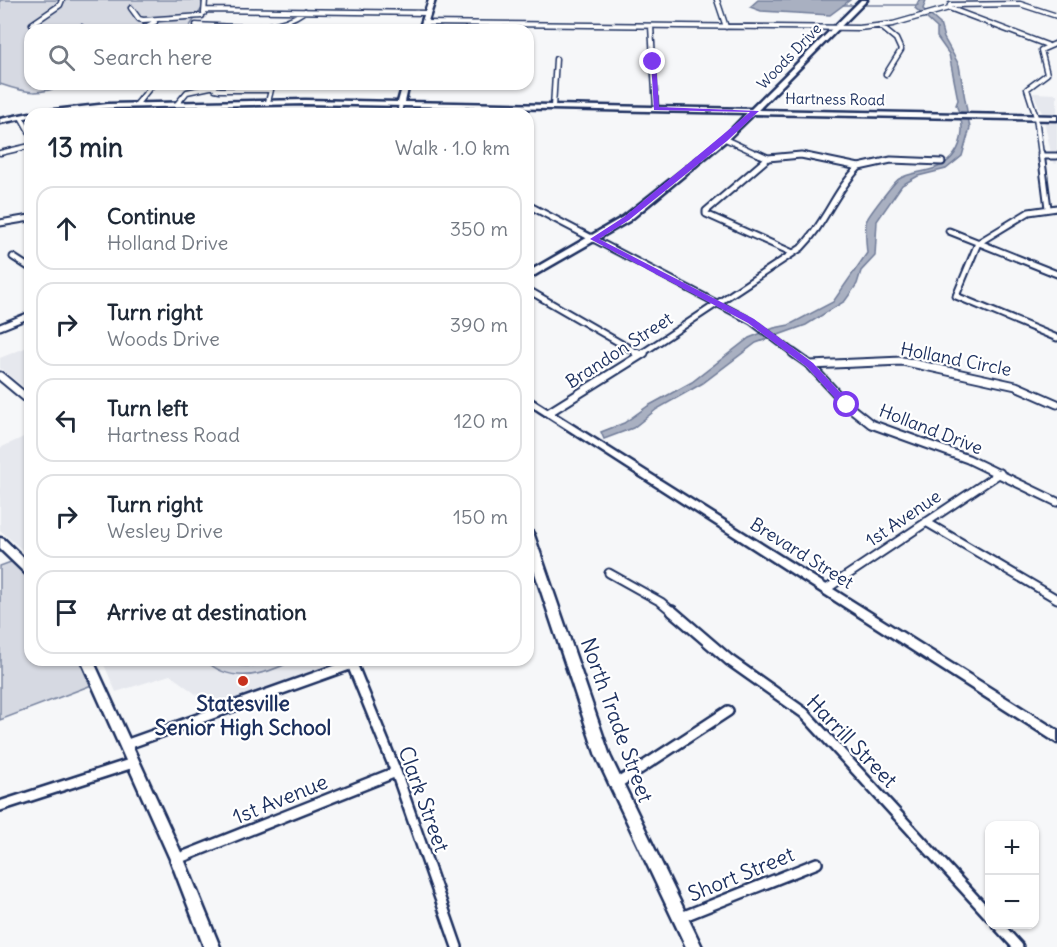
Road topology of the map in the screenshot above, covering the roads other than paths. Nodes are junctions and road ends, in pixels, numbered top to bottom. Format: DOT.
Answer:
graph roads {
  1 [pos="62,0"];
  2 [pos="205,0"];
  3 [pos="432,0"];
  4 [pos="717,0"];
  5 [pos="864,0"];
  6 [pos="947,0"];
  7 [pos="950,7"];
  8 [pos="131,8"];
  9 [pos="206,10"];
  10 [pos="305,11"];
  11 [pos="428,13"];
  12 [pos="202,16"];
  13 [pos="1057,16"];
  14 [pos="139,19"];
  15 [pos="158,21"];
  16 [pos="32,24"];
  17 [pos="143,24"];
  18 [pos="153,24"];
  19 [pos="197,24"];
  20 [pos="283,24"];
  21 [pos="424,24"];
  22 [pos="651,26"];
  23 [pos="879,26"];
  24 [pos="534,27"];
  25 [pos="726,27"];
  26 [pos="835,28"];
  27 [pos="1057,43"];
  28 [pos="1047,45"];
  29 [pos="556,59"];
  30 [pos="886,74"];
  31 [pos="148,90"];
  32 [pos="195,90"];
  33 [pos="220,90"];
  34 [pos="269,90"];
  35 [pos="269,90"];
  36 [pos="404,90"];
  37 [pos="268,102"];
  38 [pos="401,103"];
  39 [pos="177,104"];
  40 [pos="136,105"];
  41 [pos="553,106"];
  42 [pos="103,108"];
  43 [pos="400,108"];
  44 [pos="656,109"];
  45 [pos="756,111"];
  46 [pos="24,116"];
  47 [pos="21,117"];
  48 [pos="1036,117"];
  49 [pos="1057,118"];
  50 [pos="0,121"];
  51 [pos="24,122"];
  52 [pos="725,139"];
  53 [pos="24,147"];
  54 [pos="0,153"];
  55 [pos="1041,156"];
  56 [pos="1057,156"];
  57 [pos="768,158"];
  58 [pos="942,162"];
  59 [pos="859,167"];
  60 [pos="534,208"];
  61 [pos="1048,208"];
  62 [pos="1057,208"];
  63 [pos="24,219"];
  64 [pos="0,223"];
  65 [pos="949,231"];
  66 [pos="594,239"];
  67 [pos="978,243"];
  68 [pos="793,254"];
  69 [pos="13,257"];
  70 [pos="24,264"];
  71 [pos="534,273"];
  72 [pos="1057,274"];
  73 [pos="534,293"];
  74 [pos="719,302"];
  75 [pos="24,317"];
  76 [pos="0,327"];
  77 [pos="774,338"];
  78 [pos="1057,338"];
  79 [pos="640,355"];
  80 [pos="810,365"];
  81 [pos="0,376"];
  82 [pos="24,396"];
  83 [pos="534,404"];
  84 [pos="1057,404"];
  85 [pos="548,413"];
  86 [pos="1000,473"];
  87 [pos="1057,502"];
  88 [pos="926,522"];
  89 [pos="0,542"];
  90 [pos="534,554"];
  91 [pos="24,565"];
  92 [pos="609,573"];
  93 [pos="825,590"];
  94 [pos="1057,599"];
  95 [pos="90,666"];
  96 [pos="347,666"];
  97 [pos="353,666"];
  98 [pos="728,711"];
  99 [pos="1057,737"];
  100 [pos="125,745"];
  101 [pos="133,763"];
  102 [pos="396,772"];
  103 [pos="615,785"];
  104 [pos="0,806"];
  105 [pos="177,859"];
  106 [pos="817,863"];
  107 [pos="985,911"];
  108 [pos="679,918"];
  109 [pos="1002,929"];
  110 [pos="212,947"];
  111 [pos="457,947"];
  112 [pos="694,947"];
  113 [pos="1018,947"];
  1 -- 16 [label="street"];
  2 -- 9 [label="street"];
  3 -- 11 [label="street"];
  4 -- 25 [label="street"];
  5 -- 26 [label="street, Woods Drive"];
  6 -- 7 [label="street"];
  7 -- 13 [label="street"];
  7 -- 23 [label="street"];
  7 -- 28 [label="street"];
  8 -- 14 [label="street"];
  9 -- 10 [label="street"];
  9 -- 12 [label="street"];
  10 -- 11 [label="street"];
  10 -- 20 [label="street"];
  11 -- 21 [label="street"];
  12 -- 15 [label="street"];
  12 -- 19 [label="street"];
  14 -- 15 [label="street"];
  14 -- 17 [label="street"];
  15 -- 18 [label="street"];
  22 -- 24 [label="street"];
  22 -- 25 [label="street"];
  22 -- 44 [label="street"];
  23 -- 26 [label="street"];
  23 -- 30 [label="street"];
  25 -- 26 [label="street"];
  26 -- 45 [label="street, Woods Drive"];
  27 -- 28 [label="street"];
  28 -- 48 [label="street"];
  29 -- 41 [label="street"];
  31 -- 40 [label="street"];
  32 -- 39 [label="street"];
  33 -- 35 [label="street"];
  34 -- 37 [label="street"];
  36 -- 38 [label="street"];
  37 -- 38 [label="street, Hartness Road"];
  37 -- 39 [label="street, Hartness Road"];
  38 -- 41 [label="street, Hartness Road"];
  38 -- 43 [label="street"];
  39 -- 40 [label="street, Hartness Road"];
  40 -- 42 [label="street, Hartness Road"];
  41 -- 44 [label="street, Hartness Road"];
  44 -- 45 [label="street, Hartness Road"];
  45 -- 48 [label="street, Hartness Road"];
  45 -- 52 [label="street, Woods Drive"];
  46 -- 47 [label="street"];
  47 -- 50 [label="street"];
  47 -- 51 [label="street"];
  48 -- 49 [label="street, Hartness Road"];
  48 -- 55 [label="street"];
  52 -- 57 [label="street"];
  52 -- 66 [label="street, Woods Drive"];
  53 -- 54 [label="street"];
  55 -- 56 [label="street"];
  55 -- 61 [label="street"];
  57 -- 59 [label="street"];
  57 -- 68 [label="street"];
  58 -- 59 [label="street"];
  59 -- 68 [label="street, Brandon Street"];
  60 -- 66 [label="street, Holland Drive"];
  61 -- 62 [label="street"];
  61 -- 67 [label="street"];
  63 -- 64 [label="street"];
  65 -- 67 [label="street"];
  66 -- 71 [label="street, Woods Drive"];
  66 -- 74 [label="street, Holland Drive"];
  67 -- 72 [label="street"];
  67 -- 78 [label="street"];
  68 -- 74 [label="street, Brandon Street"];
  69 -- 70 [label="street"];
  73 -- 79 [label="street"];
  74 -- 77 [label="street, Holland Drive"];
  74 -- 79 [label="street, Brandon Street"];
  75 -- 76 [label="street"];
  77 -- 80 [label="street, Holland Drive"];
  79 -- 85 [label="street, Brandon Street"];
  80 -- 84 [label="street, Holland Circle"];
  80 -- 86 [label="street, Holland Drive"];
  81 -- 82 [label="street"];
  83 -- 85 [label="street, Brevard Street"];
  85 -- 93 [label="street, Brevard Street"];
  86 -- 87 [label="street, Holland Drive"];
  86 -- 88 [label="street, 1st Avenue"];
  88 -- 93 [label="street, 1st Avenue"];
  88 -- 94 [label="street"];
  89 -- 91 [label="street"];
  90 -- 103 [label="street, North Trade Street"];
  92 -- 107 [label="street, Harrill Street"];
  93 -- 99 [label="street, Brevard Street"];
  95 -- 100 [label="street"];
  96 -- 100 [label="street, Clark Street"];
  97 -- 102 [label="street, Clark Street"];
  98 -- 103 [label="street"];
  100 -- 101 [label="street"];
  101 -- 104 [label="street"];
  101 -- 105 [label="street"];
  102 -- 105 [label="street, 1st Avenue"];
  102 -- 111 [label="street, Clark Street"];
  103 -- 108 [label="street, North Trade Street"];
  105 -- 110 [label="street"];
  106 -- 108 [label="street, Short Street"];
  108 -- 112 [label="street, North Trade Street"];
  109 -- 113 [label="street"];
}
